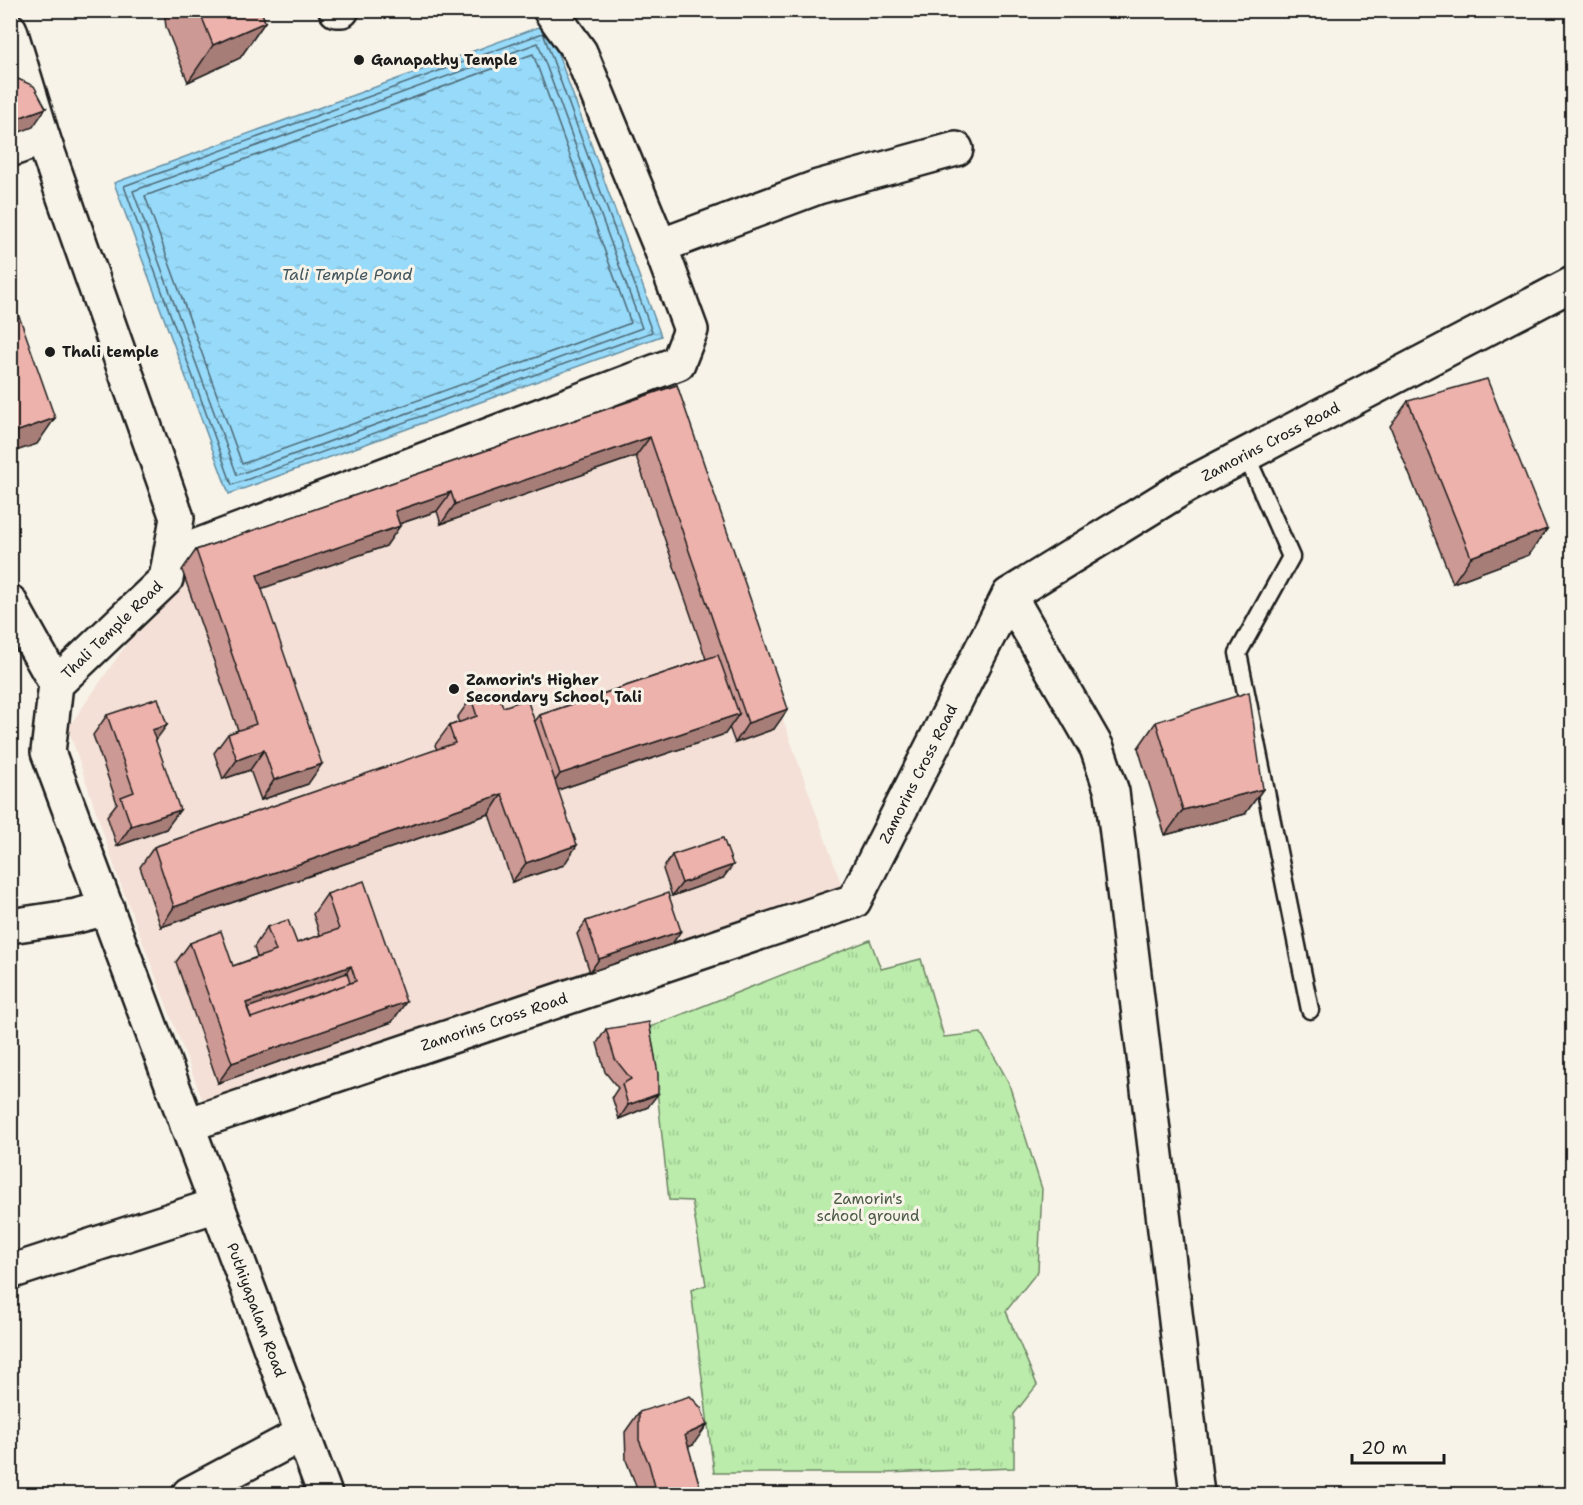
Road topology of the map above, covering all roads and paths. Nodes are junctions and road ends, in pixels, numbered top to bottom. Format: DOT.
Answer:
graph roads {
  1 [pos="336,10"];
  2 [pos="342,10"];
  3 [pos="549,10"];
  4 [pos="10,30"];
  5 [pos="43,138"];
  6 [pos="956,149"];
  7 [pos="10,150"];
  8 [pos="660,246"];
  9 [pos="1572,284"];
  10 [pos="1246,455"];
  11 [pos="171,556"];
  12 [pos="1009,595"];
  13 [pos="10,602"];
  14 [pos="56,684"];
  15 [pos="107,909"];
  16 [pos="10,926"];
  17 [pos="1310,1010"];
  18 [pos="187,1125"];
  19 [pos="217,1205"];
  20 [pos="10,1272"];
  21 [pos="302,1434"];
  22 [pos="189,1494"];
  23 [pos="325,1494"];
  24 [pos="1197,1494"];
  1 -- 2 [label="street"];
  3 -- 8 [label="street"];
  4 -- 5 [label="street, Thali Temple Road"];
  5 -- 7 [label="street"];
  5 -- 11 [label="street, Thali Temple Road"];
  6 -- 8 [label="street"];
  8 -- 11 [label="street"];
  9 -- 10 [label="street, Zamorins Cross Road"];
  10 -- 12 [label="street, Zamorins Cross Road"];
  10 -- 17 [label="lane"];
  11 -- 14 [label="street, Thali Temple Road"];
  12 -- 18 [label="street, Zamorins Cross Road"];
  12 -- 24 [label="street"];
  13 -- 14 [label="street"];
  14 -- 15 [label="street, Thali Temple Road"];
  15 -- 16 [label="street"];
  15 -- 18 [label="street, Thali Temple Road"];
  18 -- 19 [label="street, Puthiyapalam Road"];
  19 -- 20 [label="street"];
  19 -- 21 [label="street, Puthiyapalam Road"];
  21 -- 22 [label="street"];
  21 -- 23 [label="street, Puthiyapalam Road"];
}
